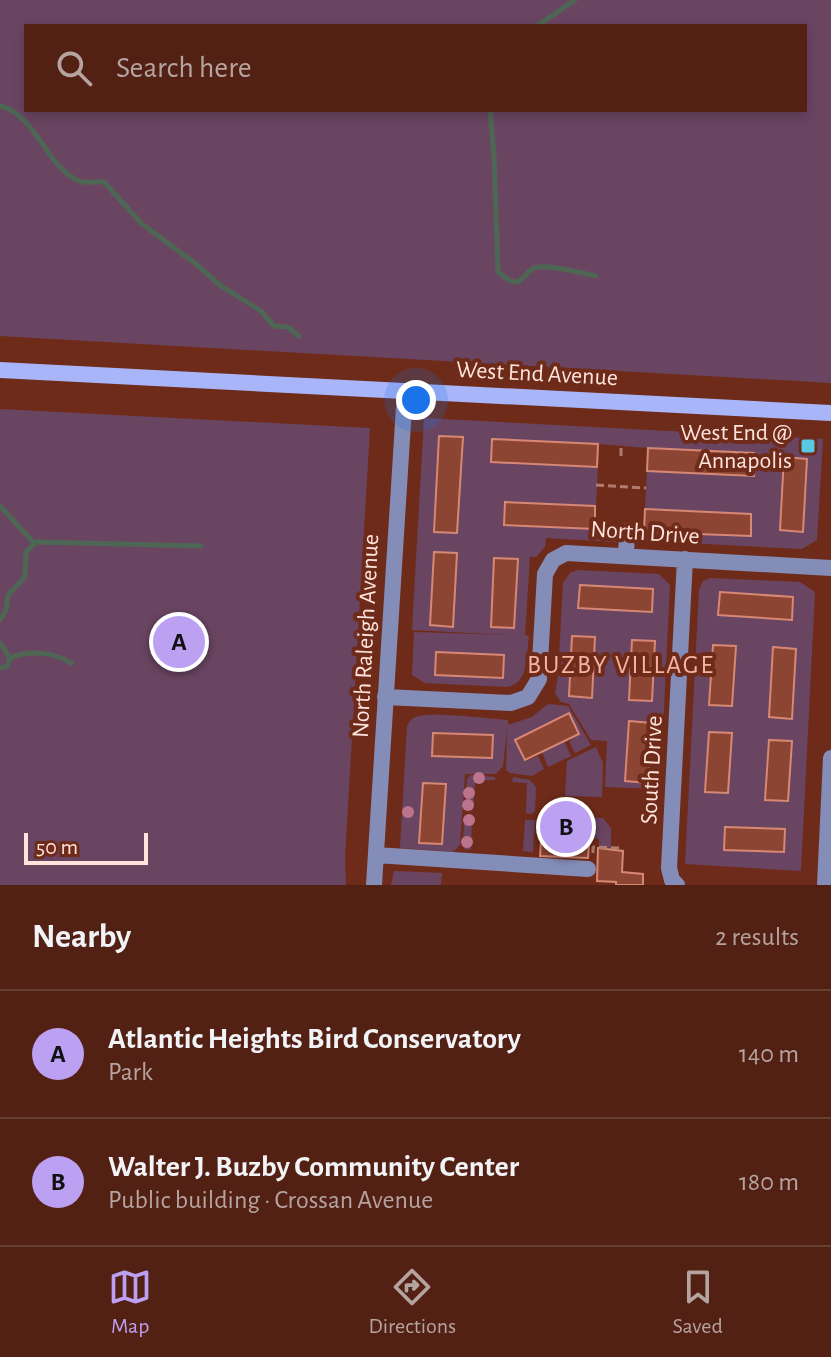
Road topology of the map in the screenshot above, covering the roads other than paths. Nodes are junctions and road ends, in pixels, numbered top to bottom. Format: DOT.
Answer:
graph roads {
  1 [pos="0,370"];
  2 [pos="405,391"];
  3 [pos="831,413"];
  4 [pos="621,530"];
  5 [pos="620,554"];
  6 [pos="685,559"];
  7 [pos="831,568"];
  8 [pos="385,697"];
  9 [pos="831,758"];
  10 [pos="654,818"];
  11 [pos="672,820"];
  12 [pos="376,855"];
  13 [pos="590,865"];
  14 [pos="374,885"];
  15 [pos="677,885"];
  16 [pos="825,885"];
  1 -- 2 [label="main road, West End Avenue"];
  2 -- 3 [label="main road, West End Avenue"];
  2 -- 8 [label="street, North Raleigh Avenue"];
  4 -- 5 [label="street"];
  5 -- 6 [label="street, North Drive"];
  5 -- 8 [label="street, North Drive"];
  6 -- 7 [label="street, North Drive"];
  6 -- 11 [label="street, South Drive"];
  8 -- 12 [label="street, North Raleigh Avenue"];
  9 -- 16 [label="street"];
  10 -- 11 [label="street"];
  11 -- 15 [label="street, South Drive"];
  12 -- 13 [label="street"];
  12 -- 14 [label="street, North Raleigh Avenue"];
}
